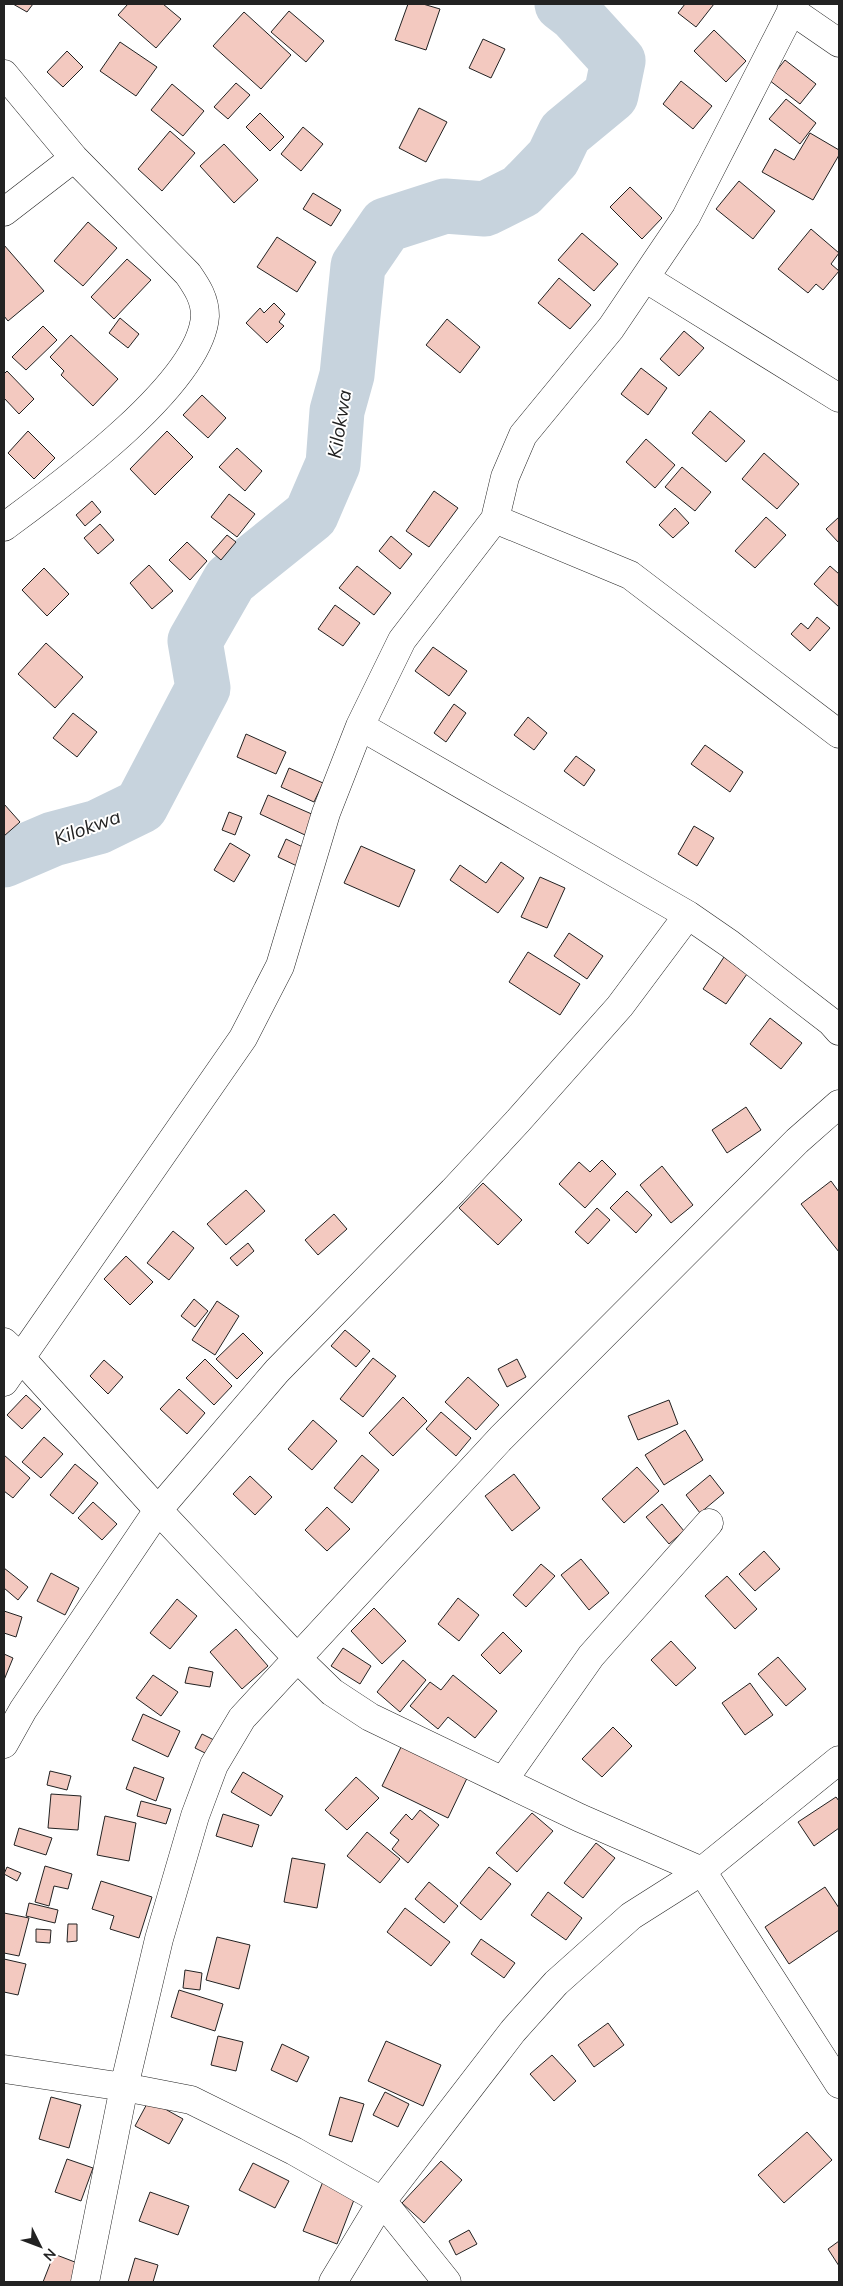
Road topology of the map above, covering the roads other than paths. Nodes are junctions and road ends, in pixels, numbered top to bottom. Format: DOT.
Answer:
graph roads {
  1 [pos="793,7"];
  2 [pos="839,43"];
  3 [pos="4,74"];
  4 [pos="74,158"];
  5 [pos="4,212"];
  6 [pos="646,278"];
  7 [pos="839,398"];
  8 [pos="495,519"];
  9 [pos="4,527"];
  10 [pos="360,726"];
  11 [pos="839,734"];
  12 [pos="688,915"];
  13 [pos="837,1023"];
  14 [pos="839,1104"];
  15 [pos="12,1350"];
  16 [pos="4,1382"];
  17 [pos="158,1510"];
  18 [pos="709,1523"];
  19 [pos="298,1659"];
  20 [pos="4,1744"];
  21 [pos="839,1760"];
  22 [pos="503,1781"];
  23 [pos="702,1871"];
  24 [pos="4,2070"];
  25 [pos="839,2084"];
  26 [pos="124,2087"];
  27 [pos="382,2201"];
  28 [pos="85,2282"];
  29 [pos="333,2282"];
  30 [pos="447,2282"];
  1 -- 2 [label="street"];
  1 -- 6 [label="street"];
  3 -- 4 [label="street"];
  4 -- 5 [label="street"];
  4 -- 9 [label="street"];
  6 -- 7 [label="street"];
  6 -- 8 [label="street"];
  8 -- 10 [label="street"];
  8 -- 11 [label="street"];
  10 -- 12 [label="street"];
  10 -- 15 [label="street"];
  12 -- 13 [label="street"];
  12 -- 17 [label="street"];
  14 -- 19 [label="street"];
  15 -- 16 [label="street"];
  15 -- 17 [label="street"];
  17 -- 19 [label="street"];
  17 -- 20 [label="street"];
  18 -- 22 [label="street"];
  19 -- 22 [label="street"];
  19 -- 26 [label="street"];
  21 -- 23 [label="street"];
  22 -- 23 [label="street"];
  23 -- 25 [label="street"];
  23 -- 27 [label="street"];
  24 -- 26 [label="street"];
  26 -- 27 [label="street"];
  26 -- 28 [label="street"];
  27 -- 29 [label="street"];
  27 -- 30 [label="street"];
}
